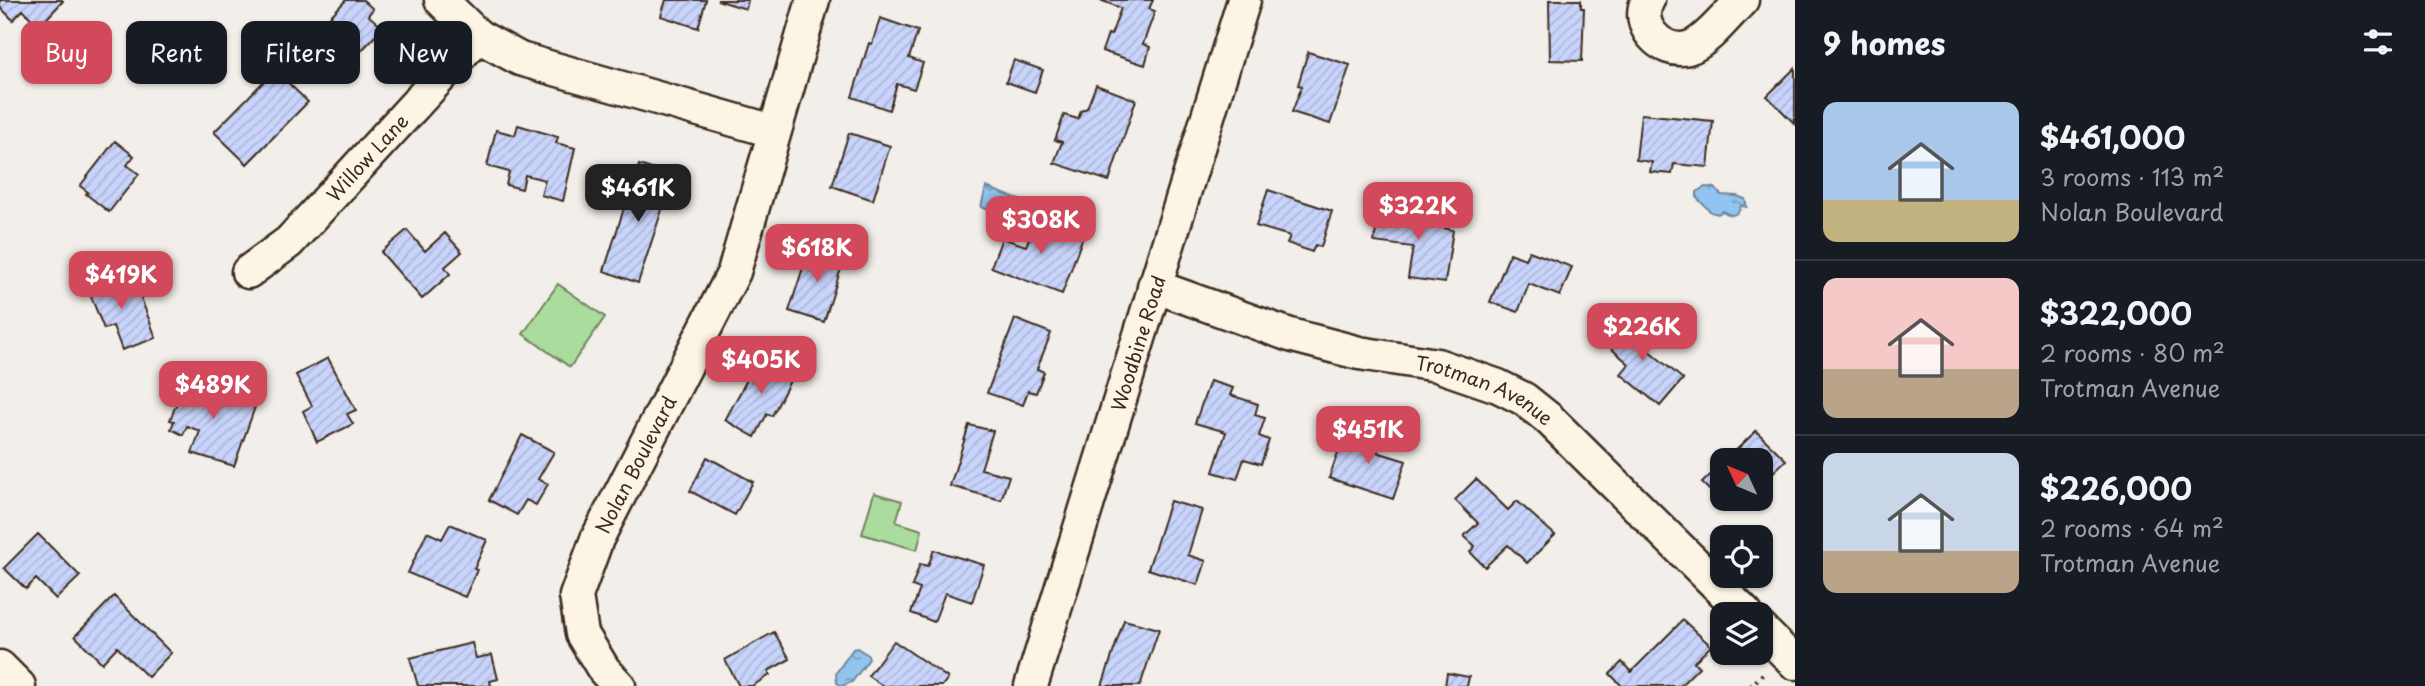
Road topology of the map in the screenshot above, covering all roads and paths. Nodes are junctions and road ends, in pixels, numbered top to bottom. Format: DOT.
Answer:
graph roads {
  1 [pos="441,0"];
  2 [pos="813,0"];
  3 [pos="1244,0"];
  4 [pos="1648,0"];
  5 [pos="1742,0"];
  6 [pos="478,36"];
  7 [pos="773,131"];
  8 [pos="248,272"];
  9 [pos="1154,286"];
  10 [pos="1734,602"];
  11 [pos="1773,641"];
  12 [pos="1795,663"];
  13 [pos="0,667"];
  14 [pos="19,686"];
  15 [pos="619,686"];
  16 [pos="1031,686"];
  1 -- 6 [label="street"];
  2 -- 7 [label="street, Nolan Boulevard"];
  3 -- 9 [label="street, Woodbine Road"];
  4 -- 5 [label="street"];
  6 -- 7 [label="street"];
  6 -- 8 [label="street, Willow Lane"];
  7 -- 15 [label="street, Nolan Boulevard"];
  9 -- 10 [label="street, Trotman Avenue"];
  9 -- 16 [label="street, Woodbine Road"];
  11 -- 12 [label="street"];
  13 -- 14 [label="street"];
}
